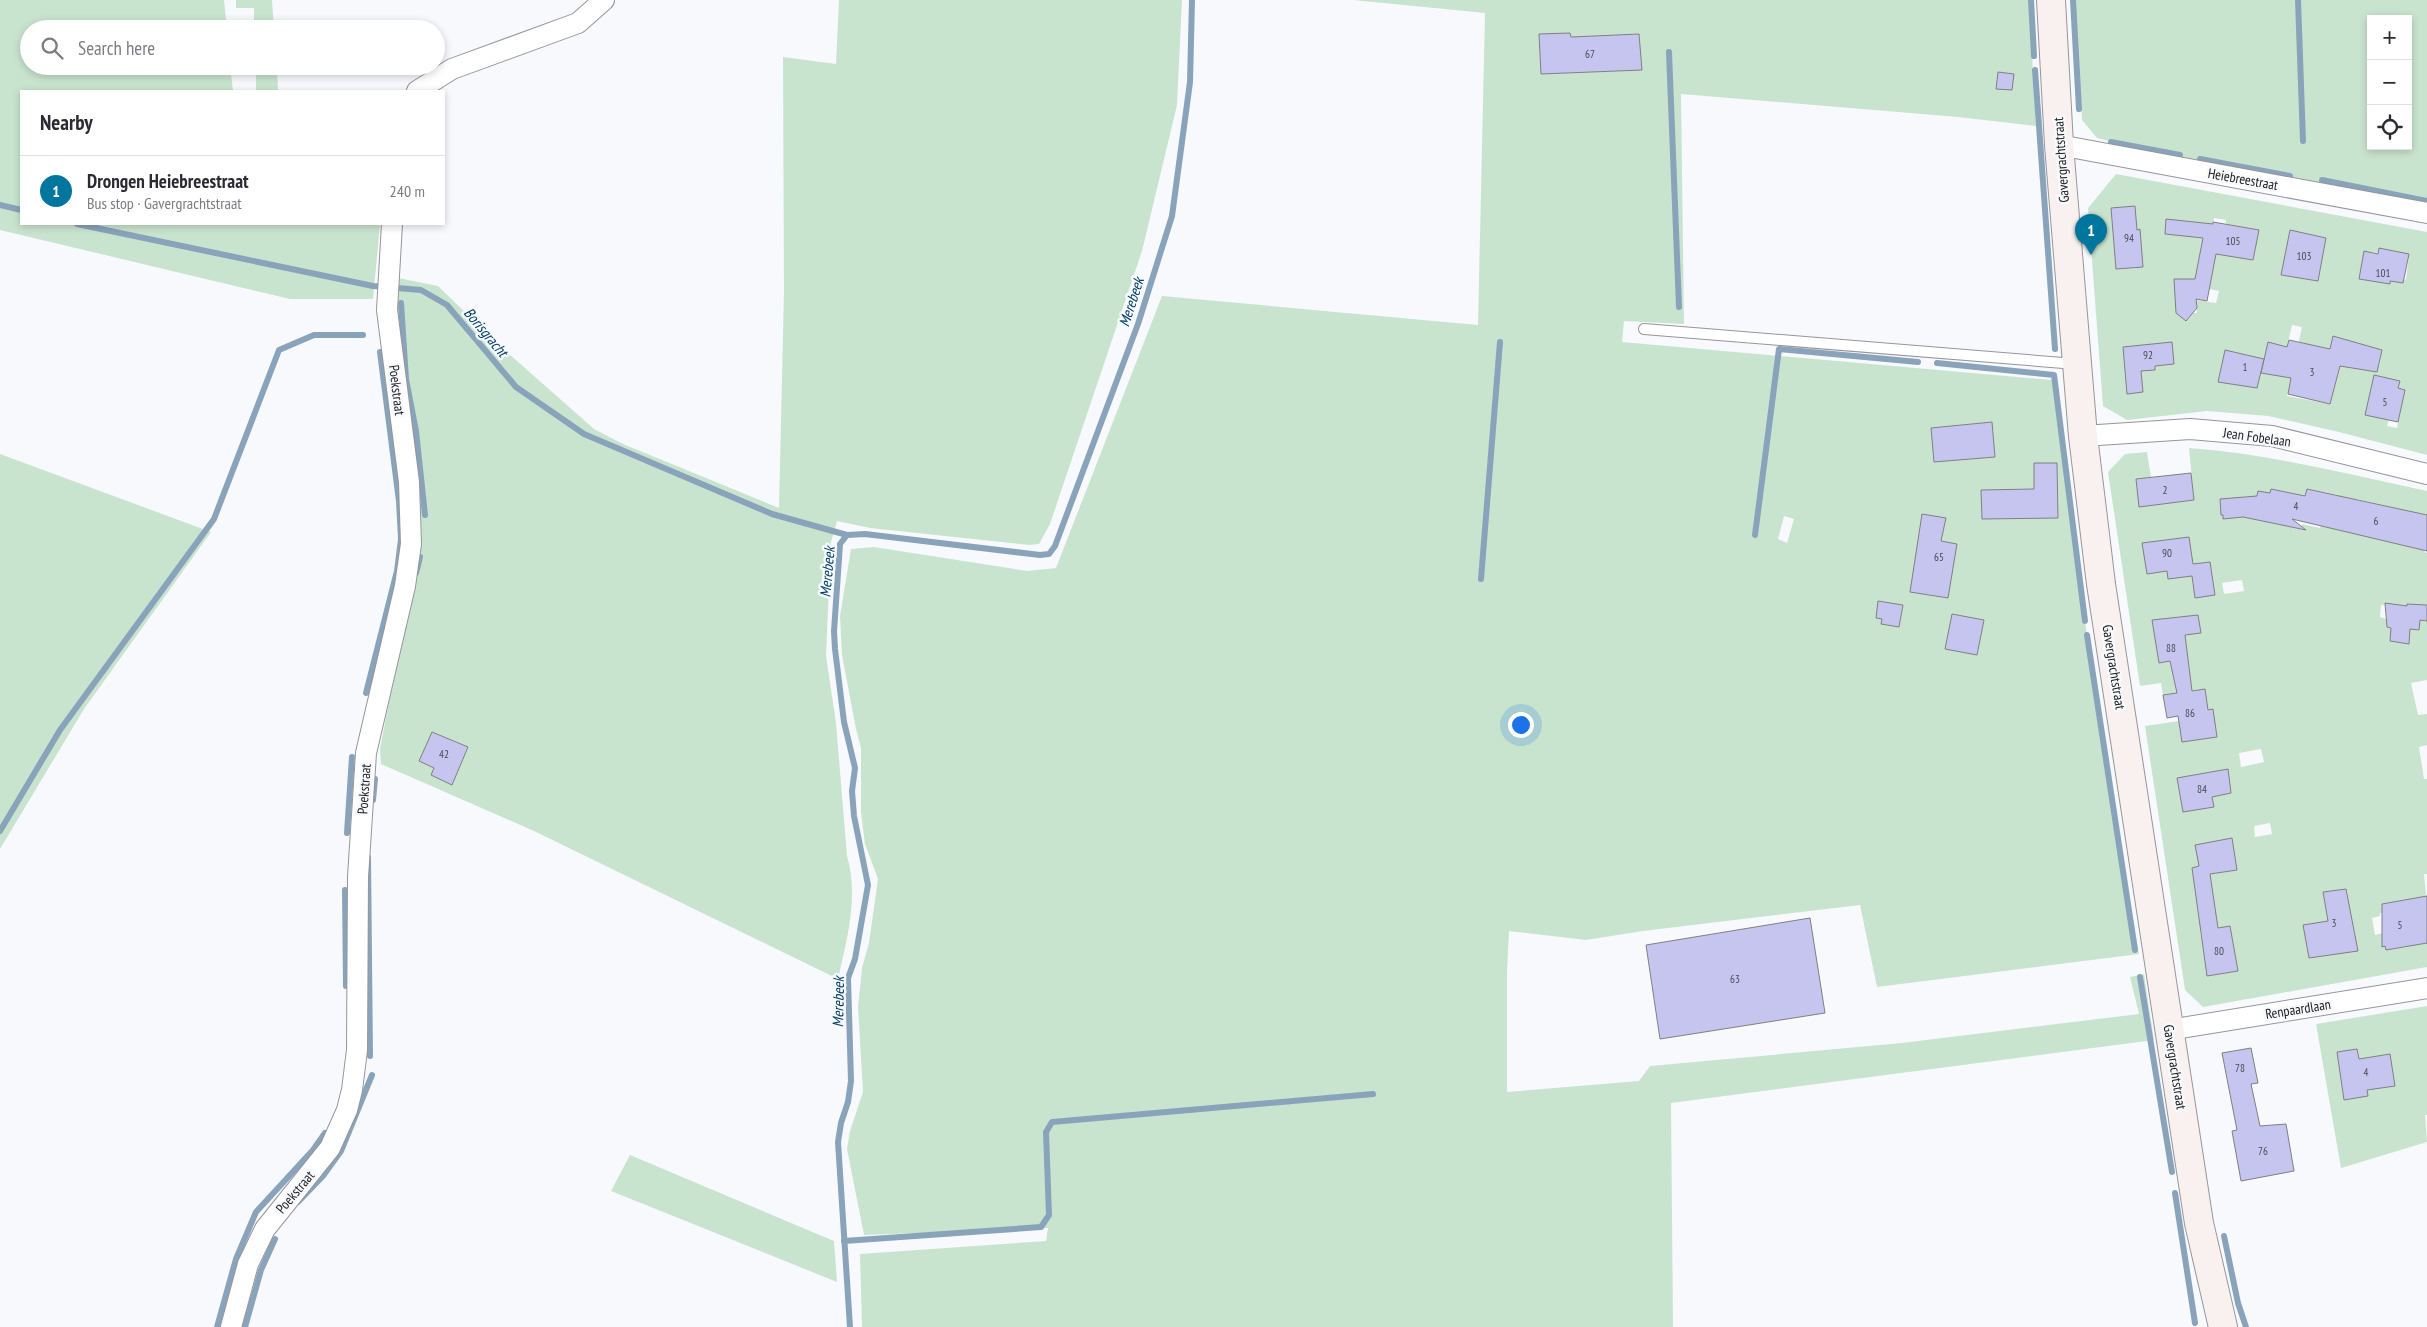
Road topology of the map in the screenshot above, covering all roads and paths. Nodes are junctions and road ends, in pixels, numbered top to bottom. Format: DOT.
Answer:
graph roads {
  1 [pos="604,0"];
  2 [pos="2051,0"];
  3 [pos="445,72"];
  4 [pos="441,75"];
  5 [pos="418,90"];
  6 [pos="2059,145"];
  7 [pos="2427,213"];
  8 [pos="392,225"];
  9 [pos="1644,329"];
  10 [pos="2077,364"];
  11 [pos="2083,436"];
  12 [pos="2427,474"];
  13 [pos="2427,988"];
  14 [pos="2169,1030"];
  15 [pos="231,1327"];
  16 [pos="2224,1327"];
  1 -- 3 [label="street"];
  2 -- 6 [label="street, Gavergrachtstraat"];
  4 -- 5 [label="street"];
  6 -- 7 [label="street, Heiebreestraat"];
  6 -- 10 [label="street, Gavergrachtstraat"];
  8 -- 15 [label="street, Poekstraat"];
  9 -- 10 [label="lane"];
  10 -- 11 [label="street, Gavergrachtstraat"];
  11 -- 12 [label="street, Jean Fobelaan"];
  11 -- 14 [label="street, Gavergrachtstraat"];
  13 -- 14 [label="street, Renpaardlaan"];
  14 -- 16 [label="street, Gavergrachtstraat"];
}
